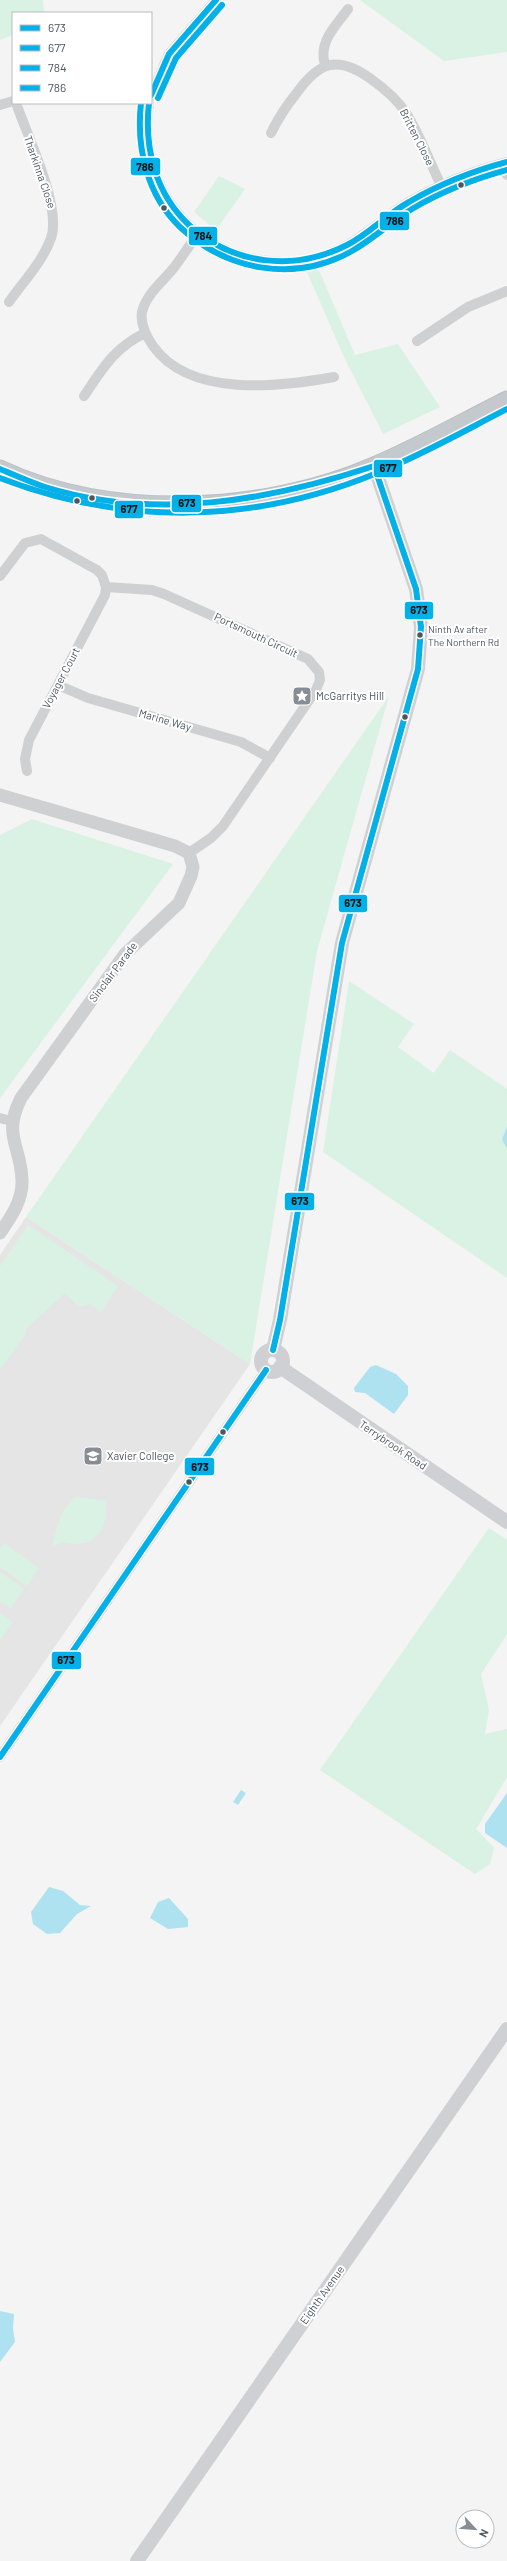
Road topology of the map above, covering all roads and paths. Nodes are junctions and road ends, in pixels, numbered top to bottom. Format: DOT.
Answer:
graph roads {
  1 [pos="216,0"];
  2 [pos="348,9"];
  3 [pos="325,65"];
  4 [pos="152,89"];
  5 [pos="12,101"];
  6 [pos="16,104"];
  7 [pos="149,104"];
  8 [pos="0,105"];
  9 [pos="271,133"];
  10 [pos="505,162"];
  11 [pos="507,176"];
  12 [pos="441,185"];
  13 [pos="198,234"];
  14 [pos="507,291"];
  15 [pos="9,302"];
  16 [pos="145,332"];
  17 [pos="417,341"];
  18 [pos="334,377"];
  19 [pos="84,396"];
  20 [pos="507,400"];
  21 [pos="374,466"];
  22 [pos="0,469"];
  23 [pos="4,562"];
  24 [pos="0,576"];
  25 [pos="106,587"];
  26 [pos="58,685"];
  27 [pos="270,758"];
  28 [pos="27,771"];
  29 [pos="0,795"];
  30 [pos="189,854"];
  31 [pos="6,1120"];
  32 [pos="0,1233"];
  33 [pos="273,1350"];
  34 [pos="280,1368"];
  35 [pos="266,1370"];
  36 [pos="507,1522"];
  37 [pos="0,1757"];
  38 [pos="507,2029"];
  39 [pos="137,2561"];
  1 -- 4 [label="street"];
  2 -- 3 [label="street"];
  3 -- 9 [label="street"];
  3 -- 12 [label="street, Britten Close"];
  5 -- 8 [label="street"];
  6 -- 15 [label="street, Tharkinna Close"];
  7 -- 13 [label="street"];
  10 -- 11 [label="street"];
  10 -- 12 [label="street"];
  12 -- 13 [label="street"];
  13 -- 16 [label="street"];
  14 -- 17 [label="street"];
  16 -- 18 [label="street"];
  16 -- 19 [label="street"];
  20 -- 21 [label="highway"];
  21 -- 22 [label="highway"];
  21 -- 33 [label="main road"];
  23 -- 24 [label="street"];
  23 -- 25 [label="street"];
  25 -- 26 [label="street, Voyager Court"];
  25 -- 27 [label="street, Portsmouth Circuit"];
  26 -- 27 [label="street, Marine Way"];
  26 -- 28 [label="street, Voyager Court"];
  27 -- 30 [label="street, Portsmouth Circuit"];
  29 -- 30 [label="street"];
  30 -- 31 [label="street, Sinclair Parade"];
  31 -- 32 [label="street, Sinclair Parade"];
  33 -- 34 [label="main road"];
  33 -- 35 [label="main road"];
  34 -- 35 [label="main road"];
  34 -- 36 [label="main road, Terrybrook Road"];
  35 -- 37 [label="street"];
  38 -- 39 [label="main road, Eighth Avenue"];
}
